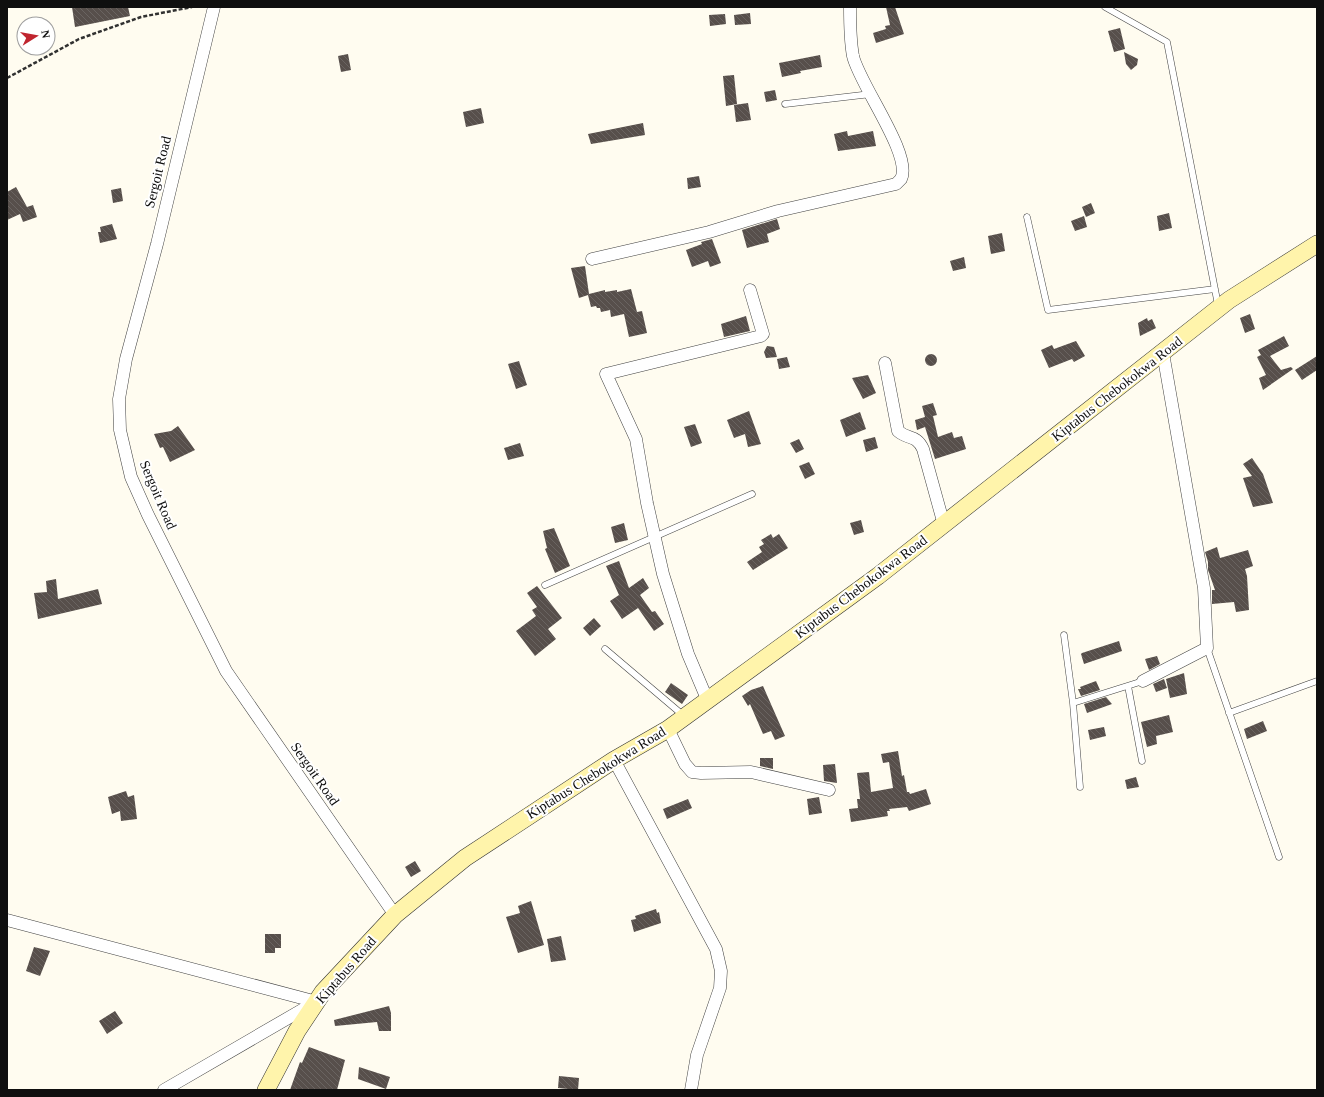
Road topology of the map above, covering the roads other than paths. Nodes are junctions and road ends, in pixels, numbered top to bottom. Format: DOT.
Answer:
graph roads {
  1 [pos="214,7"];
  2 [pos="850,7"];
  3 [pos="1105,7"];
  4 [pos="871,94"];
  5 [pos="785,104"];
  6 [pos="1027,217"];
  7 [pos="1317,244"];
  8 [pos="592,259"];
  9 [pos="1215,289"];
  10 [pos="750,290"];
  11 [pos="1219,308"];
  12 [pos="1163,353"];
  13 [pos="885,363"];
  14 [pos="752,494"];
  15 [pos="944,525"];
  16 [pos="655,538"];
  17 [pos="545,585"];
  18 [pos="1064,635"];
  19 [pos="1207,648"];
  20 [pos="605,649"];
  21 [pos="1317,681"];
  22 [pos="1143,682"];
  23 [pos="1128,686"];
  24 [pos="707,699"];
  25 [pos="1073,702"];
  26 [pos="1229,713"];
  27 [pos="684,716"];
  28 [pos="668,728"];
  29 [pos="614,760"];
  30 [pos="1142,761"];
  31 [pos="1080,787"];
  32 [pos="829,790"];
  33 [pos="1279,857"];
  34 [pos="395,915"];
  35 [pos="7,920"];
  36 [pos="317,1002"];
  37 [pos="164,1090"];
  38 [pos="266,1090"];
  39 [pos="691,1090"];
  1 -- 34 [label="street, Sergoit Road"];
  2 -- 4 [label="street"];
  3 -- 9 [label="lane"];
  4 -- 5 [label="lane"];
  4 -- 8 [label="street"];
  6 -- 9 [label="lane"];
  7 -- 11 [label="street, Kiptabus Chebokokwa Road"];
  9 -- 11 [label="lane"];
  10 -- 16 [label="street"];
  11 -- 12 [label="street, Kiptabus Chebokokwa Road"];
  12 -- 15 [label="street, Kiptabus Chebokokwa Road"];
  12 -- 19 [label="street"];
  13 -- 15 [label="street"];
  14 -- 16 [label="lane"];
  15 -- 24 [label="street, Kiptabus Chebokokwa Road"];
  16 -- 17 [label="lane"];
  16 -- 24 [label="street"];
  18 -- 25 [label="lane"];
  19 -- 22 [label="street"];
  19 -- 26 [label="lane"];
  20 -- 27 [label="lane"];
  21 -- 26 [label="lane"];
  22 -- 23 [label="lane"];
  23 -- 25 [label="lane"];
  23 -- 30 [label="lane"];
  24 -- 27 [label="street, Kiptabus Chebokokwa Road"];
  25 -- 31 [label="lane"];
  26 -- 33 [label="lane"];
  27 -- 28 [label="street, Kiptabus Chebokokwa Road"];
  28 -- 29 [label="street, Kiptabus Chebokokwa Road"];
  28 -- 32 [label="street"];
  29 -- 34 [label="street, Kiptabus Chebokokwa Road"];
  29 -- 39 [label="street"];
  34 -- 36 [label="street, Kiptabus Road"];
  35 -- 36 [label="street"];
  36 -- 37 [label="street"];
  36 -- 38 [label="street, Kiptabus Road"];
}
